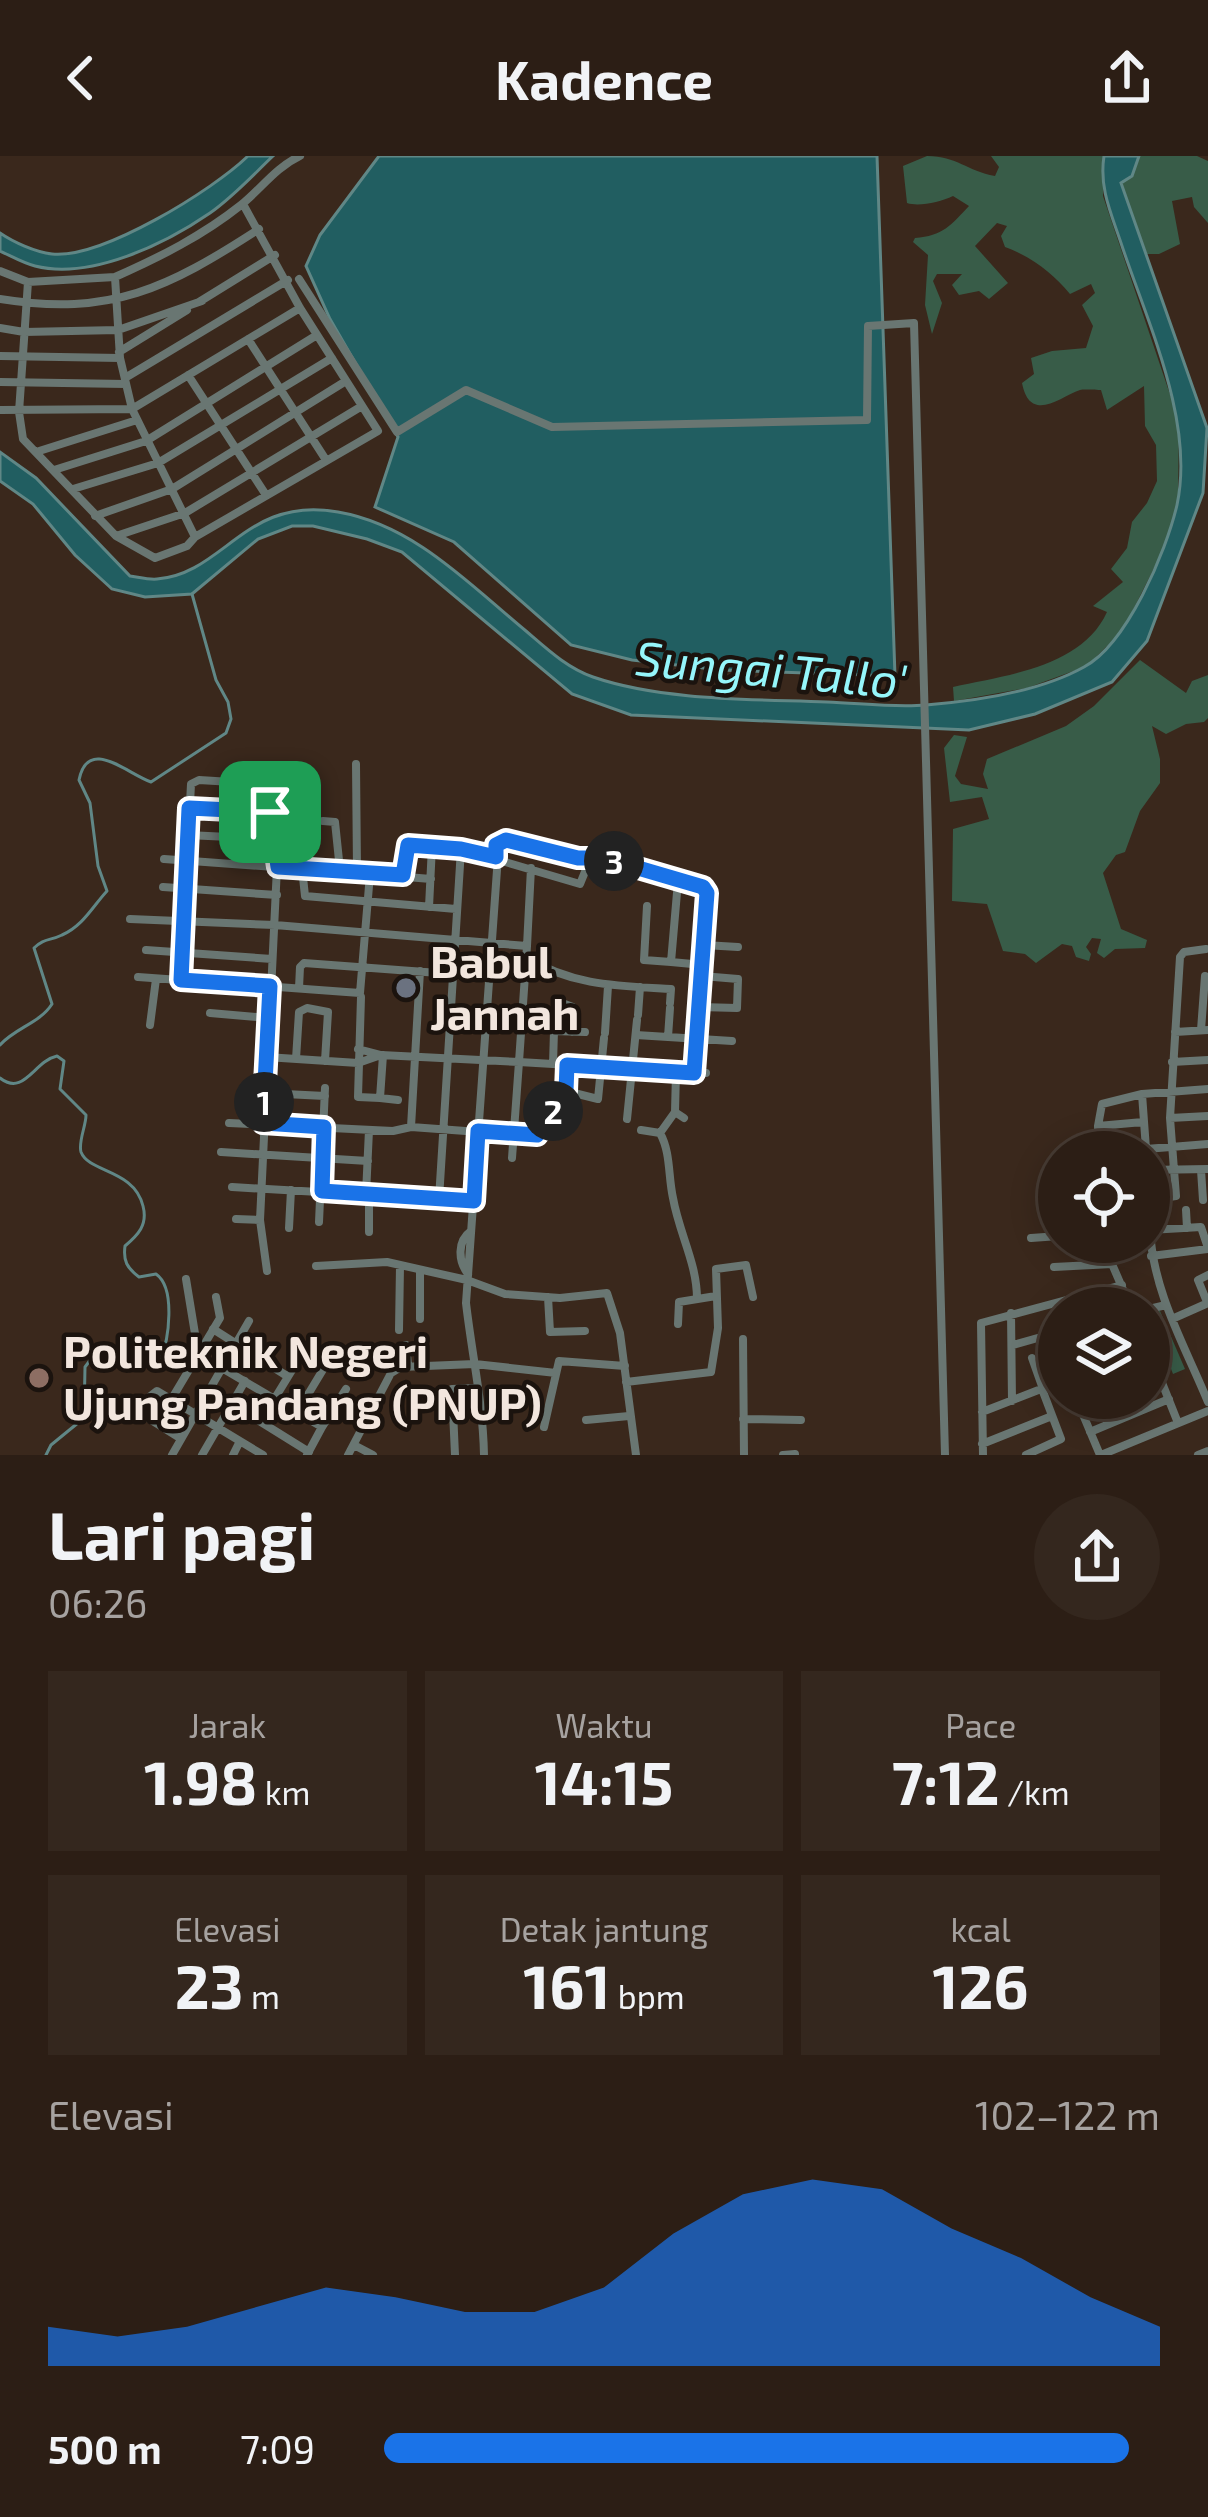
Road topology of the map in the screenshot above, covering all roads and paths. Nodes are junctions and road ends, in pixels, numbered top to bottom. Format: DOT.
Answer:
graph roads {
  1 [pos="300,156"];
  2 [pos="243,204"];
  3 [pos="259,230"];
  4 [pos="274,255"];
  5 [pos="0,271"];
  6 [pos="115,277"];
  7 [pos="293,280"];
  8 [pos="28,282"];
  9 [pos="0,296"];
  10 [pos="310,297"];
  11 [pos="202,301"];
  12 [pos="116,302"];
  13 [pos="26,303"];
  14 [pos="299,306"];
  15 [pos="0,328"];
  16 [pos="118,330"];
  17 [pos="24,332"];
  18 [pos="317,335"];
  19 [pos="248,339"];
  20 [pos="120,355"];
  21 [pos="0,356"];
  22 [pos="332,358"];
  23 [pos="22,359"];
  24 [pos="266,367"];
  25 [pos="188,375"];
  26 [pos="126,381"];
  27 [pos="346,381"];
  28 [pos="0,382"];
  29 [pos="21,385"];
  30 [pos="280,389"];
  31 [pos="208,401"];
  32 [pos="362,406"];
  33 [pos="132,409"];
  34 [pos="0,410"];
  35 [pos="19,412"];
  36 [pos="296,413"];
  37 [pos="136,420"];
  38 [pos="221,425"];
  39 [pos="311,437"];
  40 [pos="146,441"];
  41 [pos="236,449"];
  42 [pos="36,452"];
  43 [pos="326,460"];
  44 [pos="158,463"];
  45 [pos="54,470"];
  46 [pos="252,473"];
  47 [pos="172,489"];
  48 [pos="72,490"];
  49 [pos="266,494"];
  50 [pos="185,513"];
  51 [pos="94,516"];
  52 [pos="116,536"];
  53 [pos="195,537"];
  54 [pos="356,764"];
  55 [pos="294,794"];
  56 [pos="189,808"];
  57 [pos="270,812"];
  58 [pos="323,821"];
  59 [pos="187,835"];
  60 [pos="273,839"];
  61 [pos="432,846"];
  62 [pos="464,850"];
  63 [pos="496,857"];
  64 [pos="591,857"];
  65 [pos="164,859"];
  66 [pos="186,861"];
  67 [pos="278,867"];
  68 [pos="305,868"];
  69 [pos="532,868"];
  70 [pos="340,870"];
  71 [pos="357,870"];
  72 [pos="370,874"];
  73 [pos="403,875"];
  74 [pos="431,879"];
  75 [pos="678,881"];
  76 [pos="163,887"];
  77 [pos="185,888"];
  78 [pos="277,896"];
  79 [pos="370,902"];
  80 [pos="647,906"];
  81 [pos="430,907"];
  82 [pos="456,909"];
  83 [pos="130,919"];
  84 [pos="184,922"];
  85 [pos="275,926"];
  86 [pos="364,934"];
  87 [pos="454,940"];
  88 [pos="490,943"];
  89 [pos="704,945"];
  90 [pos="738,947"];
  91 [pos="1207,949"];
  92 [pos="146,950"];
  93 [pos="526,952"];
  94 [pos="183,954"];
  95 [pos="272,959"];
  96 [pos="671,962"];
  97 [pos="363,967"];
  98 [pos="542,967"];
  99 [pos="420,971"];
  100 [pos="525,971"];
  101 [pos="702,971"];
  102 [pos="452,974"];
  103 [pos="1206,976"];
  104 [pos="138,977"];
  105 [pos="156,979"];
  106 [pos="181,980"];
  107 [pos="590,983"];
  108 [pos="270,986"];
  109 [pos="608,986"];
  110 [pos="640,987"];
  111 [pos="299,988"];
  112 [pos="361,995"];
  113 [pos="1206,1002"];
  114 [pos="606,1007"];
  115 [pos="700,1007"];
  116 [pos="210,1013"];
  117 [pos="268,1018"];
  118 [pos="150,1024"];
  119 [pos="1204,1030"];
  120 [pos="554,1031"];
  121 [pos="572,1032"];
  122 [pos="585,1032"];
  123 [pos="1175,1032"];
  124 [pos="636,1035"];
  125 [pos="668,1037"];
  126 [pos="698,1039"];
  127 [pos="732,1041"];
  128 [pos="358,1049"];
  129 [pos="382,1055"];
  130 [pos="415,1055"];
  131 [pos="266,1058"];
  132 [pos="446,1058"];
  133 [pos="296,1059"];
  134 [pos="1208,1060"];
  135 [pos="326,1061"];
  136 [pos="482,1062"];
  137 [pos="519,1062"];
  138 [pos="1172,1062"];
  139 [pos="358,1063"];
  140 [pos="553,1064"];
  141 [pos="567,1065"];
  142 [pos="602,1067"];
  143 [pos="633,1069"];
  144 [pos="676,1072"];
  145 [pos="694,1073"];
  146 [pos="706,1073"];
  147 [pos="1208,1089"];
  148 [pos="1171,1091"];
  149 [pos="265,1093"];
  150 [pos="564,1093"];
  151 [pos="1142,1094"];
  152 [pos="380,1098"];
  153 [pos="398,1100"];
  154 [pos="1208,1116"];
  155 [pos="1170,1118"];
  156 [pos="627,1119"];
  157 [pos="1143,1122"];
  158 [pos="263,1123"];
  159 [pos="229,1124"];
  160 [pos="1098,1126"];
  161 [pos="324,1127"];
  162 [pos="411,1127"];
  163 [pos="444,1127"];
  164 [pos="369,1130"];
  165 [pos="641,1130"];
  166 [pos="478,1131"];
  167 [pos="1098,1131"];
  168 [pos="1144,1131"];
  169 [pos="660,1133"];
  170 [pos="514,1135"];
  171 [pos="1208,1144"];
  172 [pos="1172,1147"];
  173 [pos="221,1153"];
  174 [pos="262,1154"];
  175 [pos="323,1158"];
  176 [pos="512,1158"];
  177 [pos="368,1160"];
  178 [pos="1204,1170"];
  179 [pos="1170,1171"];
  180 [pos="1174,1171"];
  181 [pos="232,1187"];
  182 [pos="261,1188"];
  183 [pos="291,1190"];
  184 [pos="322,1191"];
  185 [pos="368,1194"];
  186 [pos="1170,1197"];
  187 [pos="439,1199"];
  188 [pos="1203,1200"];
  189 [pos="474,1201"];
  190 [pos="1186,1210"];
  191 [pos="236,1219"];
  192 [pos="260,1220"];
  193 [pos="319,1222"];
  194 [pos="290,1228"];
  195 [pos="1187,1228"];
  196 [pos="1170,1229"];
  197 [pos="369,1232"];
  198 [pos="1031,1238"];
  199 [pos="1038,1238"];
  200 [pos="1208,1249"];
  201 [pos="1170,1254"];
  202 [pos="1112,1264"];
  203 [pos="316,1266"];
  204 [pos="400,1266"];
  205 [pos="1054,1267"];
  206 [pos="268,1271"];
  207 [pos="420,1271"];
  208 [pos="1208,1275"];
  209 [pos="468,1277"];
  210 [pos="186,1279"];
  211 [pos="1122,1285"];
  212 [pos="716,1296"];
  213 [pos="216,1297"];
  214 [pos="548,1297"];
  215 [pos="753,1297"];
  216 [pos="698,1299"];
  217 [pos="1208,1303"];
  218 [pos="1011,1313"];
  219 [pos="1170,1315"];
  220 [pos="420,1319"];
  221 [pos="1172,1319"];
  222 [pos="249,1321"];
  223 [pos="678,1324"];
  224 [pos="216,1325"];
  225 [pos="400,1330"];
  226 [pos="585,1331"];
  227 [pos="1038,1338"];
  228 [pos="743,1339"];
  229 [pos="235,1344"];
  230 [pos="406,1345"];
  231 [pos="1013,1345"];
  232 [pos="305,1349"];
  233 [pos="199,1354"];
  234 [pos="1032,1358"];
  235 [pos="475,1364"];
  236 [pos="407,1365"];
  237 [pos="625,1366"];
  238 [pos="222,1368"];
  239 [pos="324,1368"];
  240 [pos="556,1372"];
  241 [pos="1038,1375"];
  242 [pos="287,1376"];
  243 [pos="245,1381"];
  244 [pos="626,1382"];
  245 [pos="477,1388"];
  246 [pos="346,1389"];
  247 [pos="1038,1391"];
  248 [pos="275,1398"];
  249 [pos="171,1400"];
  250 [pos="1012,1401"];
  251 [pos="143,1402"];
  252 [pos="1170,1402"];
  253 [pos="232,1404"];
  254 [pos="1208,1406"];
  255 [pos="298,1411"];
  256 [pos="981,1412"];
  257 [pos="194,1414"];
  258 [pos="629,1416"];
  259 [pos="148,1418"];
  260 [pos="743,1419"];
  261 [pos="1046,1419"];
  262 [pos="1053,1419"];
  263 [pos="1085,1419"];
  264 [pos="586,1420"];
  265 [pos="801,1420"];
  266 [pos="1117,1420"];
  267 [pos="1178,1423"];
  268 [pos="322,1427"];
  269 [pos="544,1427"];
  270 [pos="218,1428"];
  271 [pos="1090,1432"];
  272 [pos="180,1438"];
  273 [pos="240,1441"];
  274 [pos="354,1444"];
  275 [pos="982,1450"];
  276 [pos="1208,1451"];
  277 [pos="308,1453"];
  278 [pos="795,1454"];
  279 [pos="172,1455"];
  280 [pos="202,1455"];
  281 [pos="232,1455"];
  282 [pos="263,1455"];
  283 [pos="348,1455"];
  284 [pos="373,1455"];
  285 [pos="455,1455"];
  286 [pos="484,1455"];
  287 [pos="635,1455"];
  288 [pos="743,1455"];
  289 [pos="783,1455"];
  290 [pos="945,1455"];
  291 [pos="1026,1455"];
  292 [pos="1100,1455"];
  293 [pos="1198,1455"];
  1 -- 2 [label="street"];
  2 -- 3 [label="street"];
  2 -- 6 [label="street"];
  3 -- 4 [label="street"];
  3 -- 12 [label="street"];
  4 -- 7 [label="street"];
  4 -- 11 [label="street"];
  5 -- 8 [label="street"];
  6 -- 8 [label="street"];
  6 -- 12 [label="street"];
  7 -- 10 [label="street"];
  7 -- 14 [label="street"];
  7 -- 26 [label="street"];
  8 -- 13 [label="street"];
  9 -- 13 [label="street"];
  10 -- 14 [label="street"];
  10 -- 290 [label="street"];
  11 -- 16 [label="street"];
  11 -- 20 [label="street"];
  12 -- 13 [label="street"];
  12 -- 16 [label="street"];
  13 -- 17 [label="street"];
  14 -- 18 [label="street"];
  14 -- 19 [label="street"];
  15 -- 17 [label="street"];
  16 -- 17 [label="street"];
  16 -- 20 [label="street"];
  17 -- 23 [label="street"];
  18 -- 22 [label="street"];
  18 -- 24 [label="street"];
  19 -- 24 [label="street"];
  19 -- 25 [label="street"];
  20 -- 23 [label="street"];
  20 -- 26 [label="street"];
  21 -- 23 [label="street"];
  22 -- 27 [label="street"];
  22 -- 30 [label="street"];
  23 -- 29 [label="street"];
  24 -- 30 [label="street"];
  24 -- 31 [label="street"];
  25 -- 31 [label="street"];
  25 -- 33 [label="street"];
  26 -- 29 [label="street"];
  26 -- 33 [label="street"];
  27 -- 32 [label="street"];
  27 -- 36 [label="street"];
  28 -- 29 [label="street"];
  29 -- 35 [label="street"];
  30 -- 36 [label="street"];
  30 -- 38 [label="street"];
  31 -- 38 [label="street"];
  31 -- 40 [label="street"];
  32 -- 39 [label="street"];
  32 -- 43 [label="street"];
  33 -- 35 [label="street"];
  33 -- 37 [label="street"];
  34 -- 35 [label="street"];
  35 -- 42 [label="street"];
  36 -- 39 [label="street"];
  36 -- 41 [label="street"];
  37 -- 40 [label="street"];
  37 -- 42 [label="street"];
  38 -- 41 [label="street"];
  38 -- 44 [label="street"];
  39 -- 43 [label="street"];
  39 -- 46 [label="street"];
  40 -- 44 [label="street"];
  40 -- 45 [label="street"];
  41 -- 46 [label="street"];
  41 -- 47 [label="street"];
  42 -- 45 [label="street"];
  43 -- 49 [label="street"];
  44 -- 47 [label="street"];
  44 -- 48 [label="street"];
  45 -- 48 [label="street"];
  46 -- 49 [label="street"];
  46 -- 50 [label="street"];
  47 -- 50 [label="street"];
  47 -- 51 [label="street"];
  48 -- 51 [label="street"];
  49 -- 53 [label="street"];
  50 -- 52 [label="street"];
  50 -- 53 [label="street"];
  51 -- 52 [label="street"];
  52 -- 53 [label="street"];
  54 -- 71 [label="street"];
  55 -- 68 [label="street"];
  56 -- 57 [label="street"];
  56 -- 57 [label="street"];
  56 -- 59 [label="street"];
  57 -- 60 [label="street"];
  58 -- 70 [label="street"];
  59 -- 60 [label="street"];
  59 -- 66 [label="street"];
  60 -- 67 [label="street"];
  61 -- 62 [label="street"];
  61 -- 73 [label="street"];
  61 -- 74 [label="street"];
  62 -- 63 [label="street"];
  62 -- 82 [label="street"];
  63 -- 64 [label="street"];
  63 -- 69 [label="street"];
  63 -- 88 [label="street"];
  64 -- 69 [label="street"];
  64 -- 75 [label="street"];
  65 -- 66 [label="street"];
  66 -- 67 [label="street"];
  66 -- 77 [label="street"];
  67 -- 68 [label="street"];
  67 -- 78 [label="street"];
  68 -- 70 [label="street"];
  68 -- 79 [label="street"];
  69 -- 93 [label="street"];
  70 -- 71 [label="street"];
  71 -- 72 [label="street"];
  72 -- 73 [label="street"];
  72 -- 79 [label="street"];
  73 -- 74 [label="street"];
  74 -- 81 [label="street"];
  75 -- 89 [label="street"];
  75 -- 96 [label="street"];
  76 -- 77 [label="street"];
  77 -- 78 [label="street"];
  77 -- 84 [label="street"];
  78 -- 85 [label="street"];
  79 -- 81 [label="street"];
  79 -- 86 [label="street"];
  80 -- 96 [label="street"];
  81 -- 82 [label="street"];
  82 -- 87 [label="street"];
  83 -- 84 [label="street"];
  84 -- 85 [label="street"];
  84 -- 94 [label="street"];
  85 -- 86 [label="street"];
  85 -- 95 [label="street"];
  86 -- 87 [label="street"];
  86 -- 97 [label="street"];
  87 -- 88 [label="street"];
  87 -- 102 [label="street"];
  88 -- 93 [label="street"];
  88 -- 136 [label="street"];
  89 -- 90 [label="street"];
  89 -- 101 [label="street"];
  91 -- 103 [label="street"];
  91 -- 123 [label="street"];
  92 -- 94 [label="street"];
  93 -- 98 [label="street"];
  93 -- 100 [label="street"];
  94 -- 95 [label="street"];
  94 -- 106 [label="street"];
  95 -- 108 [label="street"];
  96 -- 101 [label="street"];
  97 -- 99 [label="street"];
  97 -- 111 [label="street"];
  97 -- 112 [label="street"];
  98 -- 100 [label="street"];
  98 -- 107 [label="street"];
  99 -- 102 [label="street"];
  99 -- 130 [label="street"];
  100 -- 137 [label="street"];
  101 -- 115 [label="street"];
  101 -- 115 [label="street"];
  102 -- 132 [label="street"];
  103 -- 113 [label="street"];
  104 -- 105 [label="street"];
  105 -- 106 [label="street"];
  105 -- 118 [label="street"];
  106 -- 108 [label="street"];
  107 -- 109 [label="street"];
  107 -- 114 [label="street"];
  108 -- 111 [label="street"];
  108 -- 117 [label="street"];
  109 -- 110 [label="street"];
  109 -- 114 [label="street"];
  110 -- 124 [label="street"];
  110 -- 125 [label="street"];
  111 -- 112 [label="street"];
  112 -- 128 [label="street"];
  113 -- 119 [label="street"];
  114 -- 142 [label="street"];
  115 -- 126 [label="street"];
  116 -- 117 [label="street"];
  117 -- 131 [label="street"];
  119 -- 123 [label="street"];
  120 -- 121 [label="street"];
  120 -- 121 [label="street"];
  120 -- 140 [label="street"];
  121 -- 122 [label="street"];
  123 -- 138 [label="street"];
  124 -- 125 [label="street"];
  124 -- 143 [label="street"];
  125 -- 126 [label="street"];
  126 -- 127 [label="street"];
  126 -- 145 [label="street"];
  128 -- 129 [label="street"];
  128 -- 139 [label="street"];
  129 -- 130 [label="street"];
  129 -- 139 [label="street"];
  129 -- 152 [label="street"];
  130 -- 132 [label="street"];
  130 -- 162 [label="street"];
  131 -- 133 [label="street"];
  131 -- 149 [label="street"];
  132 -- 136 [label="street"];
  132 -- 163 [label="street"];
  133 -- 135 [label="street"];
  133 -- 135 [label="street"];
  134 -- 138 [label="street"];
  135 -- 139 [label="street"];
  136 -- 137 [label="street"];
  136 -- 166 [label="street"];
  137 -- 140 [label="street"];
  137 -- 170 [label="street"];
  138 -- 148 [label="street"];
  139 -- 152 [label="street"];
  140 -- 141 [label="street"];
  141 -- 142 [label="street"];
  141 -- 150 [label="street"];
  142 -- 143 [label="street"];
  142 -- 150 [label="street"];
  143 -- 144 [label="street"];
  143 -- 156 [label="street"];
  144 -- 145 [label="street"];
  144 -- 169 [label="street"];
  145 -- 146 [label="street"];
  147 -- 148 [label="street"];
  148 -- 151 [label="street"];
  148 -- 155 [label="street"];
  149 -- 158 [label="street"];
  149 -- 161 [label="street"];
  150 -- 170 [label="street"];
  151 -- 157 [label="street"];
  151 -- 160 [label="street"];
  152 -- 153 [label="street"];
  154 -- 155 [label="street"];
  155 -- 172 [label="street"];
  157 -- 160 [label="street"];
  157 -- 168 [label="street"];
  158 -- 159 [label="street"];
  158 -- 161 [label="street"];
  158 -- 174 [label="street"];
  160 -- 167 [label="street"];
  161 -- 164 [label="street"];
  161 -- 175 [label="street"];
  162 -- 163 [label="street"];
  162 -- 164 [label="street"];
  163 -- 166 [label="street"];
  163 -- 187 [label="street"];
  164 -- 177 [label="street"];
  165 -- 169 [label="street"];
  166 -- 170 [label="street"];
  166 -- 189 [label="street"];
  169 -- 216 [label="street"];
  170 -- 176 [label="street"];
  171 -- 172 [label="street"];
  172 -- 180 [label="street"];
  173 -- 174 [label="street"];
  174 -- 175 [label="street"];
  174 -- 182 [label="street"];
  175 -- 177 [label="street"];
  175 -- 184 [label="street"];
  177 -- 185 [label="street"];
  178 -- 180 [label="street"];
  178 -- 188 [label="street"];
  179 -- 180 [label="street"];
  180 -- 186 [label="street"];
  181 -- 182 [label="street"];
  182 -- 183 [label="street"];
  182 -- 192 [label="street"];
  183 -- 184 [label="street"];
  183 -- 194 [label="street"];
  184 -- 185 [label="street"];
  184 -- 193 [label="street"];
  185 -- 187 [label="street"];
  185 -- 197 [label="street"];
  187 -- 189 [label="street"];
  189 -- 209 [label="street"];
  190 -- 195 [label="street"];
  191 -- 192 [label="street"];
  192 -- 206 [label="street"];
  195 -- 196 [label="street"];
  195 -- 200 [label="street"];
  198 -- 199 [label="street"];
  200 -- 201 [label="street"];
  202 -- 205 [label="street"];
  202 -- 211 [label="street"];
  203 -- 204 [label="street"];
  204 -- 207 [label="street"];
  204 -- 225 [label="street"];
  207 -- 209 [label="street"];
  207 -- 220 [label="street"];
  208 -- 217 [label="street"];
  209 -- 214 [label="street"];
  209 -- 235 [label="street"];
  210 -- 233 [label="street"];
  211 -- 218 [label="street"];
  212 -- 215 [label="street"];
  212 -- 216 [label="street"];
  212 -- 244 [label="street"];
  213 -- 224 [label="street"];
  214 -- 226 [label="street"];
  214 -- 237 [label="street"];
  216 -- 223 [label="street"];
  217 -- 221 [label="street"];
  218 -- 231 [label="street"];
  218 -- 256 [label="street"];
  219 -- 221 [label="street"];
  221 -- 254 [label="street"];
  222 -- 229 [label="street"];
  224 -- 229 [label="street"];
  224 -- 233 [label="street"];
  227 -- 231 [label="street"];
  228 -- 260 [label="street"];
  229 -- 238 [label="street"];
  229 -- 242 [label="street"];
  230 -- 236 [label="street"];
  231 -- 250 [label="street"];
  232 -- 242 [label="street"];
  233 -- 249 [label="street"];
  234 -- 241 [label="street"];
  235 -- 236 [label="street"];
  235 -- 240 [label="street"];
  235 -- 245 [label="street"];
  236 -- 274 [label="street"];
  237 -- 240 [label="street"];
  237 -- 244 [label="street"];
  238 -- 243 [label="street"];
  238 -- 257 [label="street"];
  239 -- 255 [label="street"];
  240 -- 269 [label="street"];
  242 -- 248 [label="street"];
  243 -- 248 [label="street"];
  243 -- 253 [label="street"];
  244 -- 258 [label="street"];
  245 -- 285 [label="street"];
  245 -- 286 [label="street"];
  246 -- 268 [label="street"];
  247 -- 250 [label="street"];
  248 -- 255 [label="street"];
  249 -- 251 [label="street"];
  249 -- 257 [label="street"];
  250 -- 256 [label="street"];
  252 -- 267 [label="street"];
  253 -- 270 [label="street"];
  253 -- 277 [label="street"];
  254 -- 267 [label="street"];
  255 -- 268 [label="street"];
  256 -- 275 [label="street"];
  257 -- 270 [label="street"];
  257 -- 272 [label="street"];
  258 -- 264 [label="street"];
  258 -- 287 [label="street"];
  259 -- 272 [label="street"];
  260 -- 265 [label="street"];
  260 -- 288 [label="street"];
  261 -- 275 [label="street"];
  262 -- 291 [label="street"];
  263 -- 271 [label="street"];
  266 -- 271 [label="street"];
  267 -- 292 [label="street"];
  268 -- 277 [label="street"];
  270 -- 273 [label="street"];
  270 -- 280 [label="street"];
  271 -- 292 [label="street"];
  272 -- 279 [label="street"];
  273 -- 281 [label="street"];
  273 -- 282 [label="street"];
  274 -- 283 [label="street"];
  274 -- 284 [label="street"];
  276 -- 293 [label="street"];
  278 -- 289 [label="street"];
}
